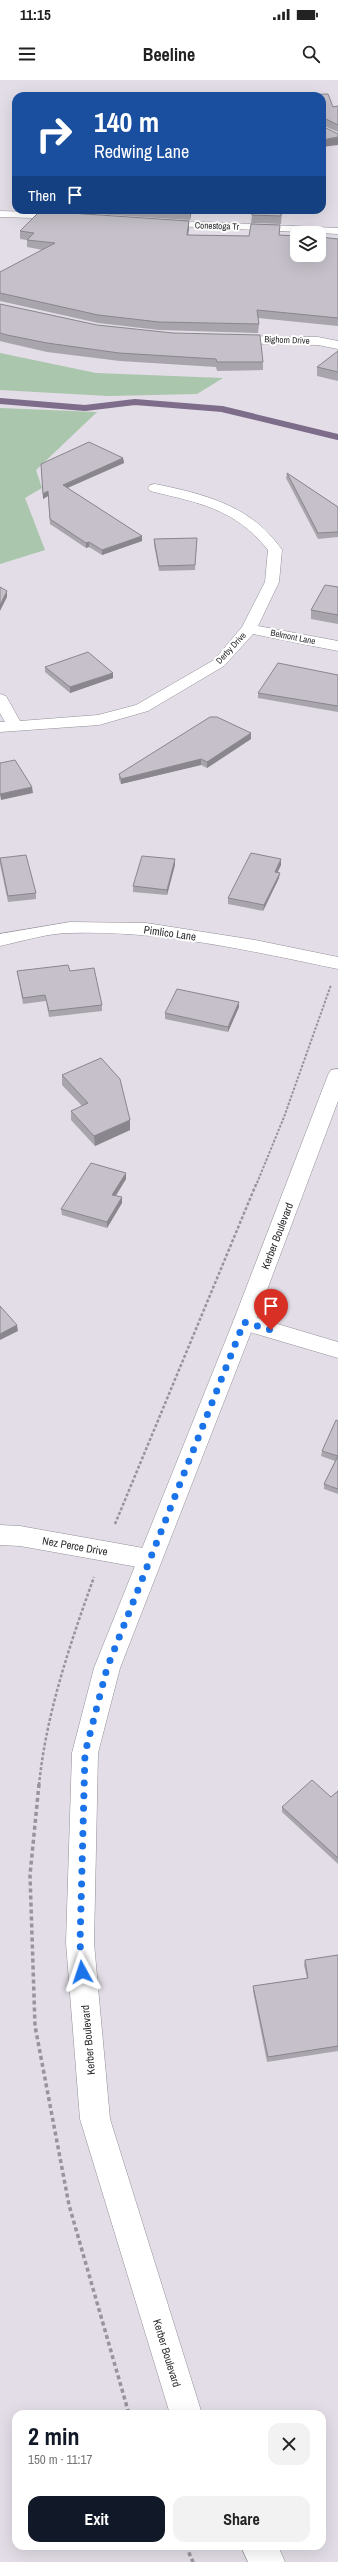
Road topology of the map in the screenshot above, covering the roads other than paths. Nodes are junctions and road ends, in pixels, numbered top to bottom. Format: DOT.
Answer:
graph roads {
  1 [pos="0,214"];
  2 [pos="76,217"];
  3 [pos="146,223"];
  4 [pos="338,231"];
  5 [pos="220,340"];
  6 [pos="338,345"];
  7 [pos="155,488"];
  8 [pos="248,629"];
  9 [pos="338,646"];
  10 [pos="0,699"];
  11 [pos="7,726"];
  12 [pos="0,940"];
  13 [pos="338,963"];
  14 [pos="338,1075"];
  15 [pos="244,1322"];
  16 [pos="338,1350"];
  17 [pos="0,1535"];
  18 [pos="150,1560"];
  19 [pos="185,2410"];
  20 [pos="260,2550"];
  21 [pos="268,2562"];
  1 -- 2 [label="street"];
  3 -- 4 [label="street, Conestoga Tr"];
  5 -- 6 [label="street, Bighorn Drive"];
  7 -- 8 [label="street, Derby Drive"];
  8 -- 9 [label="street, Belmont Lane"];
  8 -- 11 [label="street, Derby Drive"];
  10 -- 11 [label="street"];
  12 -- 13 [label="street, Pimlico Lane"];
  14 -- 15 [label="street, Kerber Boulevard"];
  15 -- 16 [label="street"];
  15 -- 18 [label="street, Kerber Boulevard"];
  17 -- 18 [label="street, Nez Perce Drive"];
  18 -- 19 [label="street, Kerber Boulevard"];
  20 -- 21 [label="street"];
}
